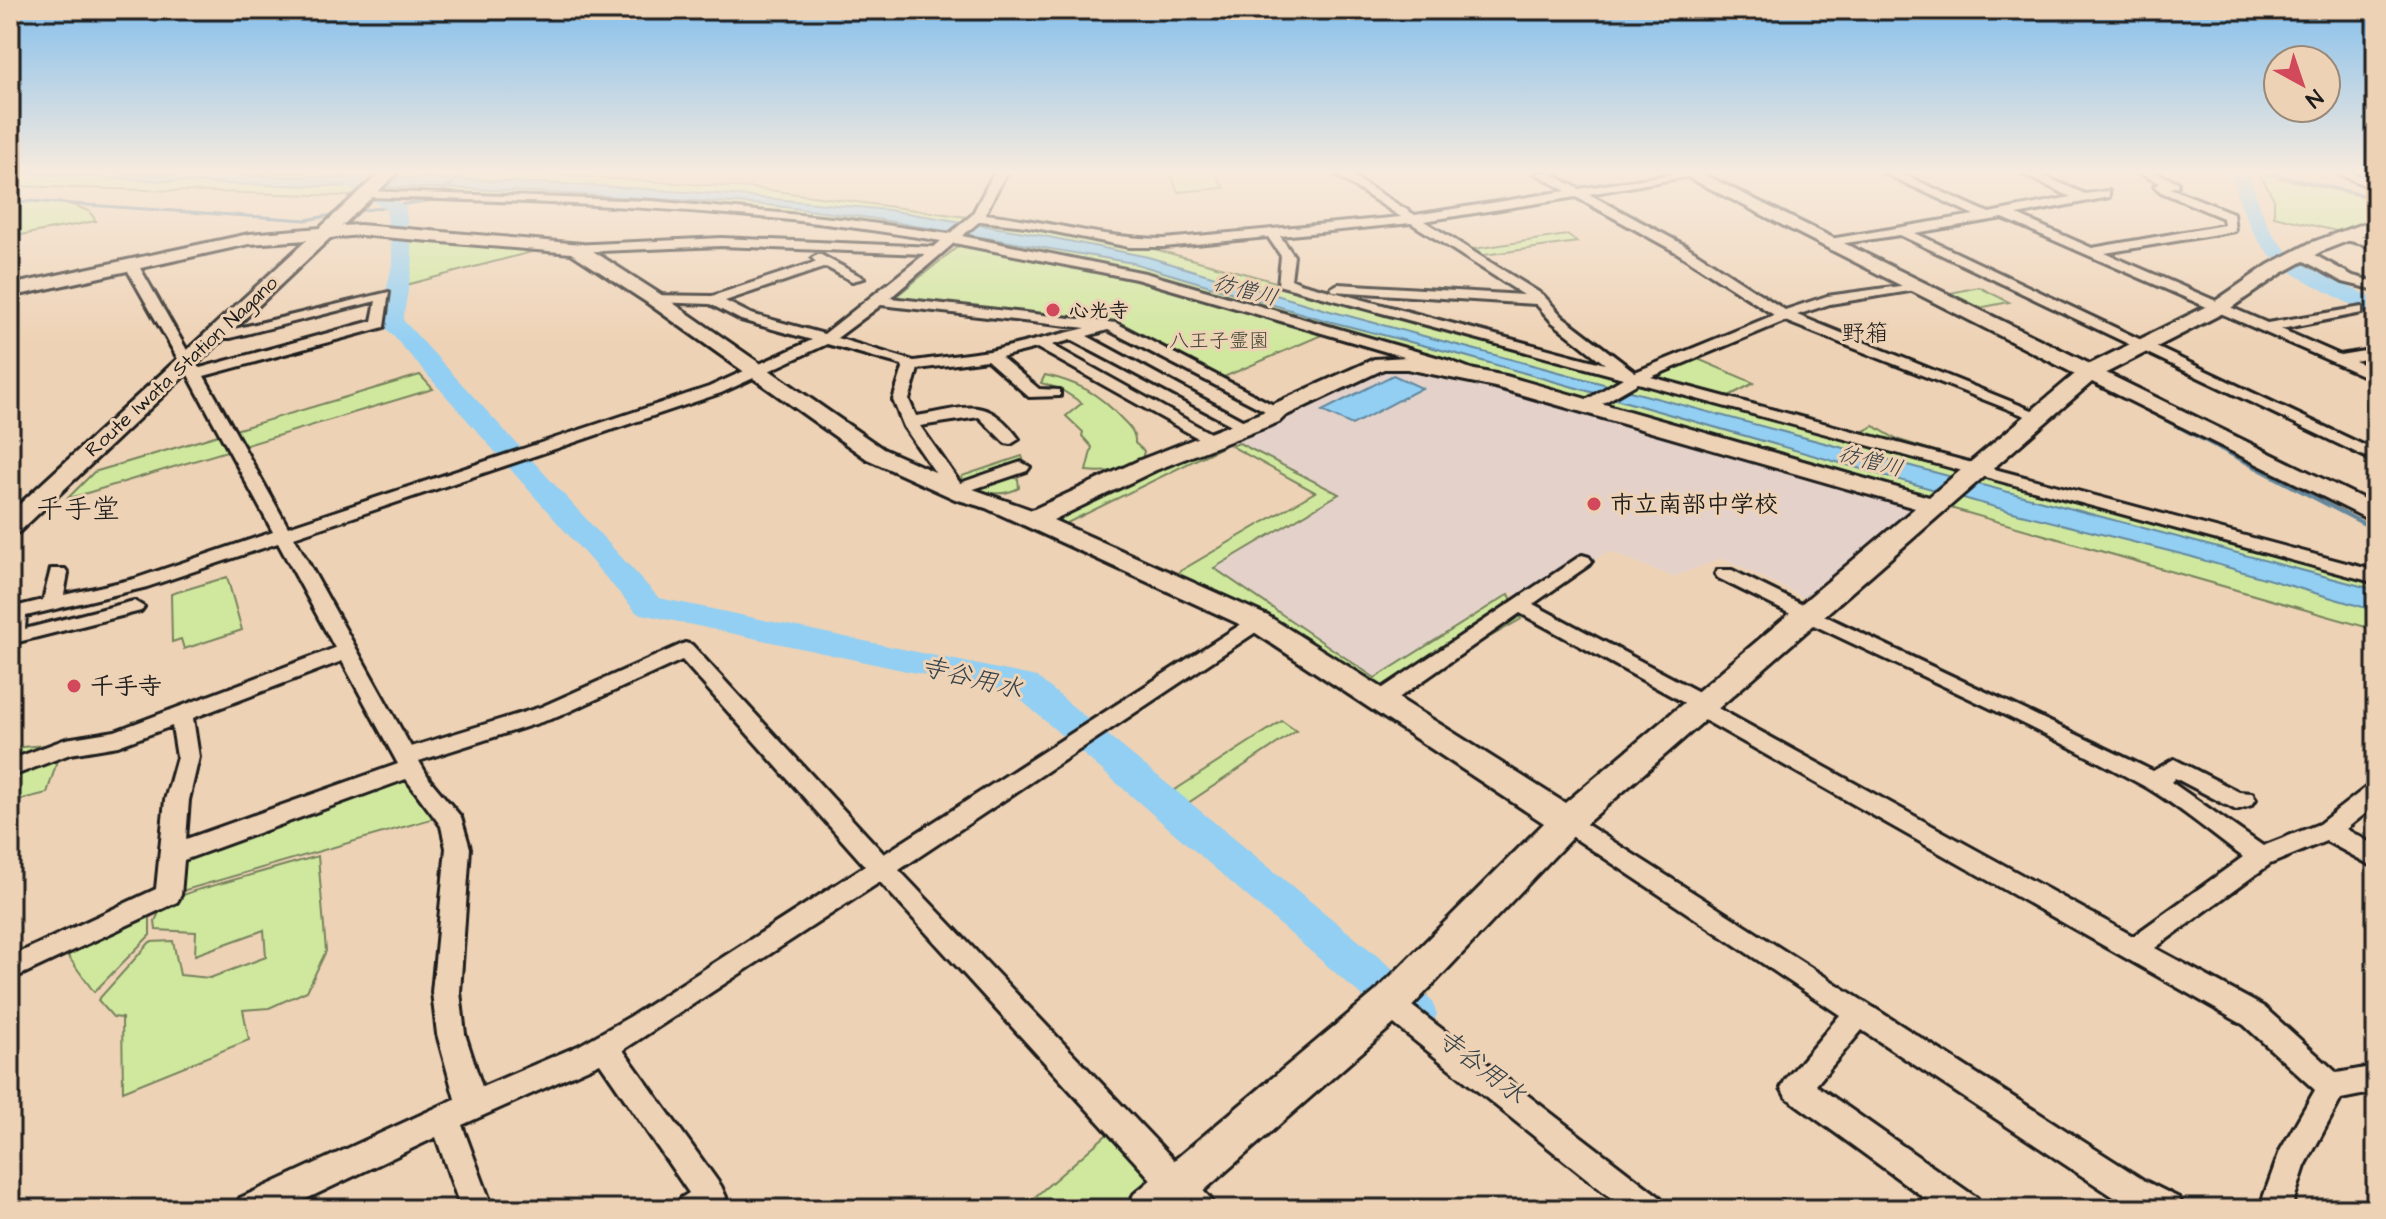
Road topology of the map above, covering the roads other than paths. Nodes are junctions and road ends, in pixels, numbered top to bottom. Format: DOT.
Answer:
graph roads {
  1 [pos="326,230"];
  2 [pos="892,230"];
  3 [pos="964,230"];
  4 [pos="1066,230"];
  5 [pos="1304,230"];
  6 [pos="1425,230"];
  7 [pos="1645,230"];
  8 [pos="1804,230"];
  9 [pos="1908,230"];
  10 [pos="2040,230"];
  11 [pos="2220,230"];
  12 [pos="2361,230"];
  13 [pos="1901,231"];
  14 [pos="324,232"];
  15 [pos="1271,233"];
  16 [pos="2345,236"];
  17 [pos="954,239"];
  18 [pos="1830,243"];
  19 [pos="2376,243"];
  20 [pos="820,247"];
  21 [pos="576,248"];
  22 [pos="939,251"];
  23 [pos="2090,252"];
  24 [pos="2302,254"];
  25 [pos="828,262"];
  26 [pos="131,264"];
  27 [pos="857,278"];
  28 [pos="1283,282"];
  29 [pos="1917,286"];
  30 [pos="2376,286"];
  31 [pos="10,291"];
  32 [pos="653,298"];
  33 [pos="713,300"];
  34 [pos="878,301"];
  35 [pos="1540,301"];
  36 [pos="2218,308"];
  37 [pos="2357,310"];
  38 [pos="1784,315"];
  39 [pos="1111,326"];
  40 [pos="2265,328"];
  41 [pos="215,334"];
  42 [pos="1073,335"];
  43 [pos="828,338"];
  44 [pos="1038,343"];
  45 [pos="2142,346"];
  46 [pos="2376,353"];
  47 [pos="990,355"];
  48 [pos="2338,360"];
  49 [pos="189,366"];
  50 [pos="910,366"];
  51 [pos="756,371"];
  52 [pos="2089,373"];
  53 [pos="2376,376"];
  54 [pos="1632,380"];
  55 [pos="1498,381"];
  56 [pos="1054,393"];
  57 [pos="1587,406"];
  58 [pos="1277,411"];
  59 [pos="2039,416"];
  60 [pos="910,422"];
  61 [pos="1247,427"];
  62 [pos="1211,438"];
  63 [pos="1011,439"];
  64 [pos="2376,457"];
  65 [pos="1021,467"];
  66 [pos="1975,470"];
  67 [pos="958,490"];
  68 [pos="1936,504"];
  69 [pos="2376,515"];
  70 [pos="1032,520"];
  71 [pos="10,527"];
  72 [pos="284,535"];
  73 [pos="1582,561"];
  74 [pos="58,573"];
  75 [pos="1725,574"];
  76 [pos="2376,577"];
  77 [pos="52,604"];
  78 [pos="1519,604"];
  79 [pos="134,607"];
  80 [pos="13,613"];
  81 [pos="1809,614"];
  82 [pos="1258,622"];
  83 [pos="348,651"];
  84 [pos="1379,701"];
  85 [pos="1702,706"];
  86 [pos="181,715"];
  87 [pos="409,762"];
  88 [pos="10,769"];
  89 [pos="2155,782"];
  90 [pos="2376,792"];
  91 [pos="2244,799"];
  92 [pos="1567,821"];
  93 [pos="2328,830"];
  94 [pos="172,854"];
  95 [pos="2261,857"];
  96 [pos="2376,858"];
  97 [pos="881,867"];
  98 [pos="2134,949"];
  99 [pos="10,969"];
  100 [pos="1389,1004"];
  101 [pos="1860,1012"];
  102 [pos="604,1046"];
  103 [pos="2376,1079"];
  104 [pos="2332,1087"];
  105 [pos="472,1105"];
  106 [pos="444,1118"];
  107 [pos="1187,1197"];
  108 [pos="251,1209"];
  109 [pos="477,1209"];
  110 [pos="692,1209"];
  111 [pos="1150,1209"];
  112 [pos="1650,1209"];
  113 [pos="1966,1209"];
  114 [pos="2168,1209"];
  115 [pos="2275,1209"];
  1 -- 14 [label="street, Route Iwata Station Nagano"];
  2 -- 17 [label="street"];
  3 -- 17 [label="street"];
  4 -- 15 [label="street"];
  5 -- 15 [label="street"];
  6 -- 35 [label="street"];
  7 -- 38 [label="street"];
  8 -- 18 [label="street"];
  9 -- 13 [label="street"];
  10 -- 23 [label="street"];
  11 -- 23 [label="street"];
  12 -- 16 [label="street"];
  13 -- 18 [label="street"];
  13 -- 45 [label="street"];
  14 -- 21 [label="street"];
  14 -- 26 [label="street"];
  14 -- 41 [label="street, Route Iwata Station Nagano"];
  15 -- 28 [label="street"];
  16 -- 19 [label="street"];
  16 -- 24 [label="street"];
  17 -- 22 [label="street"];
  17 -- 55 [label="street"];
  18 -- 29 [label="street"];
  20 -- 21 [label="street"];
  20 -- 22 [label="street"];
  20 -- 25 [label="street"];
  21 -- 32 [label="street"];
  22 -- 34 [label="street"];
  23 -- 36 [label="street"];
  24 -- 30 [label="street"];
  24 -- 36 [label="street"];
  25 -- 27 [label="street"];
  25 -- 33 [label="street"];
  26 -- 31 [label="street"];
  26 -- 49 [label="street"];
  28 -- 35 [label="street"];
  28 -- 54 [label="street"];
  29 -- 38 [label="street"];
  29 -- 52 [label="street"];
  32 -- 33 [label="street"];
  32 -- 51 [label="street"];
  33 -- 43 [label="street"];
  34 -- 39 [label="street"];
  34 -- 43 [label="street"];
  35 -- 54 [label="street"];
  36 -- 40 [label="street"];
  36 -- 45 [label="street"];
  37 -- 40 [label="street"];
  38 -- 54 [label="street"];
  38 -- 59 [label="street"];
  39 -- 42 [label="street"];
  39 -- 58 [label="street"];
  40 -- 48 [label="street"];
  41 -- 49 [label="street, Route Iwata Station Nagano"];
  41 -- 49 [label="street"];
  42 -- 44 [label="street"];
  42 -- 61 [label="street"];
  43 -- 50 [label="street"];
  43 -- 51 [label="street"];
  44 -- 47 [label="street"];
  44 -- 62 [label="street"];
  45 -- 52 [label="street"];
  45 -- 64 [label="street"];
  46 -- 48 [label="street"];
  47 -- 50 [label="street"];
  47 -- 56 [label="street"];
  48 -- 53 [label="street"];
  49 -- 71 [label="street, Route Iwata Station Nagano"];
  49 -- 72 [label="street"];
  50 -- 60 [label="street"];
  51 -- 67 [label="street"];
  51 -- 72 [label="street"];
  52 -- 59 [label="street"];
  52 -- 69 [label="street"];
  54 -- 57 [label="street"];
  54 -- 66 [label="street"];
  55 -- 57 [label="street"];
  55 -- 58 [label="street"];
  57 -- 68 [label="street"];
  58 -- 61 [label="street"];
  59 -- 66 [label="street"];
  60 -- 63 [label="street"];
  60 -- 67 [label="street"];
  61 -- 62 [label="street"];
  62 -- 70 [label="street"];
  65 -- 67 [label="street"];
  66 -- 68 [label="street"];
  66 -- 76 [label="street"];
  67 -- 70 [label="street"];
  68 -- 81 [label="street"];
  70 -- 82 [label="street"];
  72 -- 77 [label="street"];
  72 -- 83 [label="street"];
  73 -- 78 [label="street"];
  74 -- 77 [label="street"];
  75 -- 81 [label="street"];
  77 -- 80 [label="street"];
  78 -- 84 [label="street"];
  78 -- 85 [label="street"];
  79 -- 80 [label="street"];
  81 -- 85 [label="street"];
  81 -- 89 [label="street"];
  82 -- 84 [label="street"];
  82 -- 97 [label="street"];
  83 -- 86 [label="street"];
  83 -- 87 [label="street"];
  84 -- 92 [label="street"];
  85 -- 92 [label="street"];
  85 -- 98 [label="street"];
  86 -- 88 [label="street"];
  86 -- 94 [label="street"];
  87 -- 94 [label="street"];
  87 -- 97 [label="street"];
  87 -- 105 [label="street"];
  89 -- 91 [label="street"];
  89 -- 95 [label="street"];
  90 -- 93 [label="street"];
  92 -- 100 [label="street"];
  92 -- 101 [label="street"];
  93 -- 95 [label="street"];
  93 -- 96 [label="street"];
  94 -- 99 [label="street"];
  95 -- 98 [label="street"];
  97 -- 102 [label="street"];
  97 -- 107 [label="street"];
  98 -- 104 [label="street"];
  100 -- 107 [label="street"];
  100 -- 112 [label="street"];
  101 -- 113 [label="street"];
  101 -- 114 [label="street"];
  102 -- 105 [label="street"];
  102 -- 110 [label="street"];
  103 -- 104 [label="street"];
  104 -- 115 [label="street"];
  105 -- 106 [label="street"];
  106 -- 108 [label="street"];
  106 -- 109 [label="street"];
  107 -- 111 [label="street"];
}
